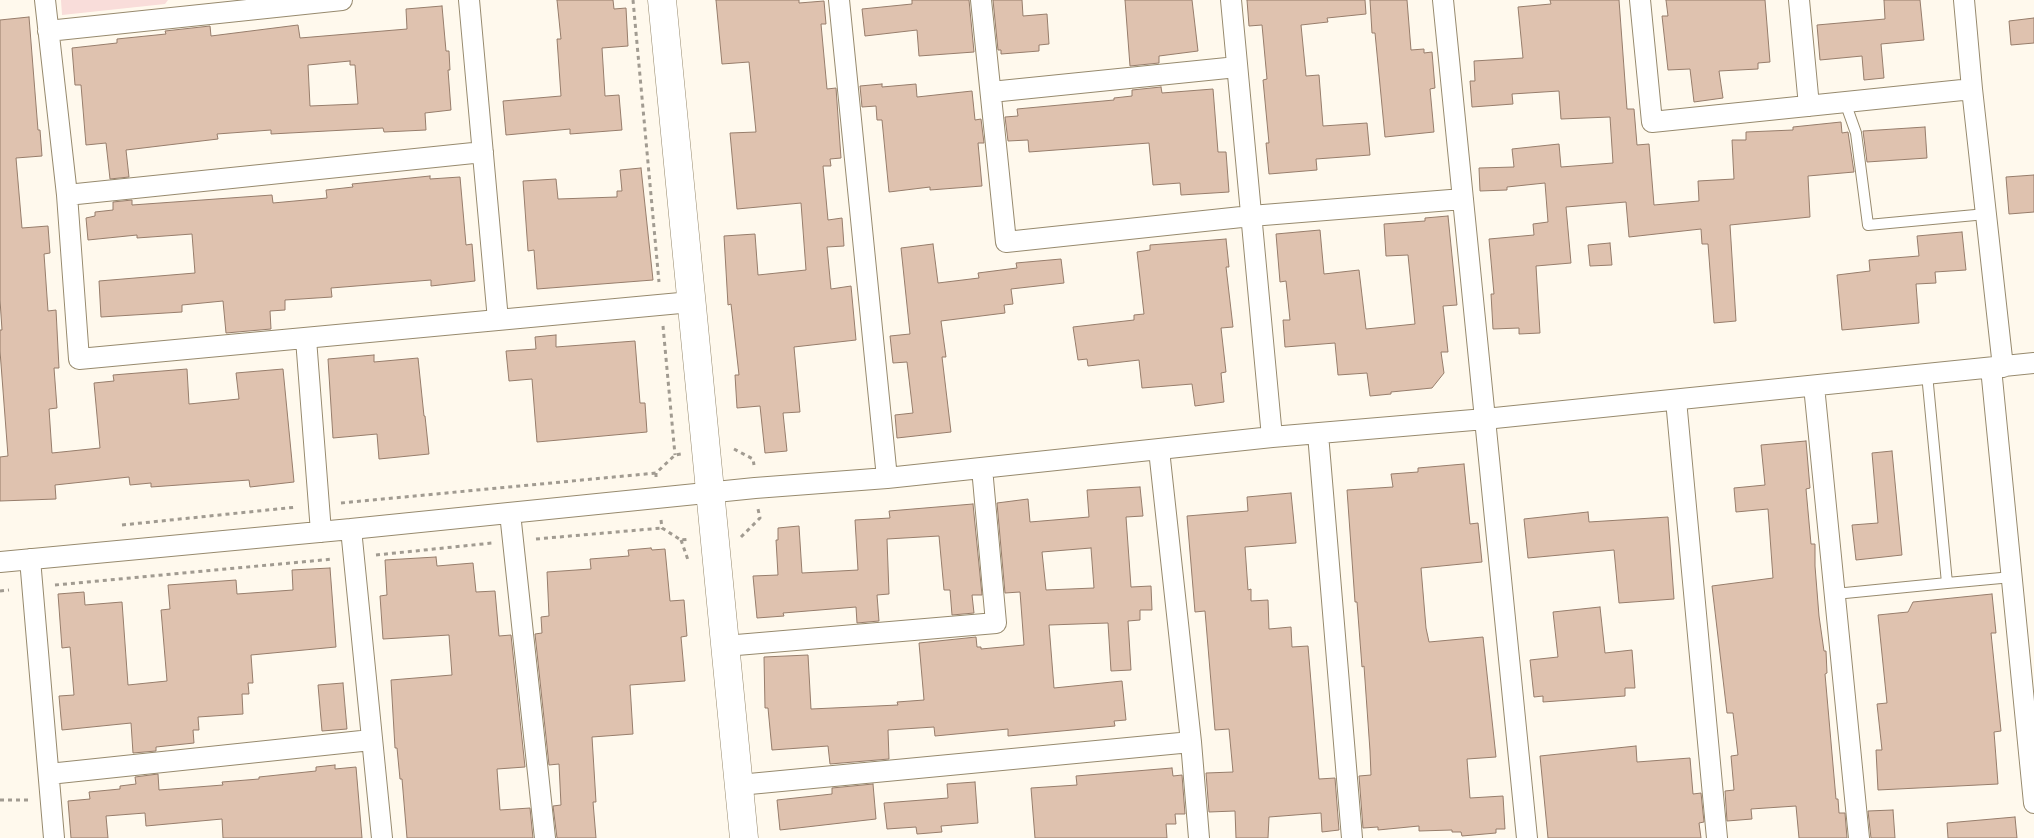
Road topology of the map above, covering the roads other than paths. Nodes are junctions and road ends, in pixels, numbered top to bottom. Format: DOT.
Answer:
graph roads {
  1 [pos="45,0"];
  2 [pos="342,0"];
  3 [pos="469,0"];
  4 [pos="662,0"];
  5 [pos="839,0"];
  6 [pos="981,0"];
  7 [pos="1231,0"];
  8 [pos="1443,0"];
  9 [pos="1640,0"];
  10 [pos="1799,0"];
  11 [pos="1964,0"];
  12 [pos="190,8"];
  13 [pos="48,31"];
  14 [pos="1237,67"];
  15 [pos="1972,89"];
  16 [pos="991,92"];
  17 [pos="1845,102"];
  18 [pos="1809,106"];
  19 [pos="483,152"];
  20 [pos="67,195"];
  21 [pos="1463,199"];
  22 [pos="1986,214"];
  23 [pos="1251,216"];
  24 [pos="692,302"];
  25 [pos="498,320"];
  26 [pos="306,339"];
  27 [pos="2034,364"];
  28 [pos="1997,367"];
  29 [pos="1927,374"];
  30 [pos="1814,386"];
  31 [pos="1676,400"];
  32 [pos="1486,419"];
  33 [pos="1318,434"];
  34 [pos="1272,437"];
  35 [pos="1159,450"];
  36 [pos="982,468"];
  37 [pos="887,478"];
  38 [pos="710,494"];
  39 [pos="510,513"];
  40 [pos="351,530"];
  41 [pos="320,532"];
  42 [pos="30,559"];
  43 [pos="0,562"];
  44 [pos="2012,577"];
  45 [pos="1947,583"];
  46 [pos="1835,594"];
  47 [pos="725,646"];
  48 [pos="371,740"];
  49 [pos="1191,742"];
  50 [pos="50,774"];
  51 [pos="739,785"];
  52 [pos="2034,803"];
  53 [pos="54,838"];
  54 [pos="382,838"];
  55 [pos="545,838"];
  56 [pos="744,838"];
  57 [pos="1199,838"];
  58 [pos="1352,838"];
  59 [pos="1527,838"];
  60 [pos="1717,838"];
  61 [pos="1859,838"];
  1 -- 13 [label="street"];
  2 -- 12 [label="street"];
  3 -- 19 [label="street"];
  4 -- 24 [label="street"];
  5 -- 37 [label="street"];
  6 -- 16 [label="street"];
  7 -- 14 [label="street"];
  8 -- 21 [label="street"];
  9 -- 18 [label="street"];
  10 -- 18 [label="street"];
  11 -- 15 [label="street"];
  12 -- 13 [label="street"];
  13 -- 20 [label="street"];
  14 -- 16 [label="street"];
  14 -- 23 [label="street"];
  15 -- 17 [label="street"];
  15 -- 22 [label="street"];
  16 -- 23 [label="street"];
  17 -- 18 [label="street"];
  17 -- 22 [label="lane"];
  19 -- 20 [label="street"];
  19 -- 25 [label="street"];
  20 -- 26 [label="street"];
  21 -- 23 [label="street"];
  21 -- 32 [label="street"];
  22 -- 28 [label="street"];
  23 -- 34 [label="street"];
  24 -- 25 [label="street"];
  24 -- 38 [label="street"];
  25 -- 26 [label="street"];
  26 -- 41 [label="street"];
  27 -- 28 [label="street"];
  28 -- 29 [label="street"];
  28 -- 44 [label="street"];
  29 -- 30 [label="street"];
  29 -- 45 [label="lane"];
  30 -- 31 [label="street"];
  30 -- 46 [label="street"];
  31 -- 32 [label="street"];
  31 -- 60 [label="street"];
  32 -- 33 [label="street"];
  32 -- 59 [label="street"];
  33 -- 34 [label="street"];
  33 -- 58 [label="street"];
  34 -- 35 [label="street"];
  35 -- 36 [label="street"];
  35 -- 49 [label="street"];
  36 -- 37 [label="street"];
  36 -- 47 [label="street"];
  37 -- 38 [label="street"];
  38 -- 39 [label="street"];
  38 -- 47 [label="street"];
  39 -- 40 [label="street"];
  39 -- 55 [label="street"];
  40 -- 41 [label="street"];
  40 -- 48 [label="street"];
  41 -- 42 [label="street"];
  42 -- 43 [label="street"];
  42 -- 50 [label="street"];
  44 -- 45 [label="lane"];
  44 -- 52 [label="street"];
  45 -- 46 [label="lane"];
  46 -- 61 [label="street"];
  47 -- 51 [label="street"];
  48 -- 50 [label="street"];
  48 -- 54 [label="street"];
  49 -- 51 [label="street"];
  49 -- 57 [label="street"];
  50 -- 53 [label="street"];
  51 -- 56 [label="street"];
}
